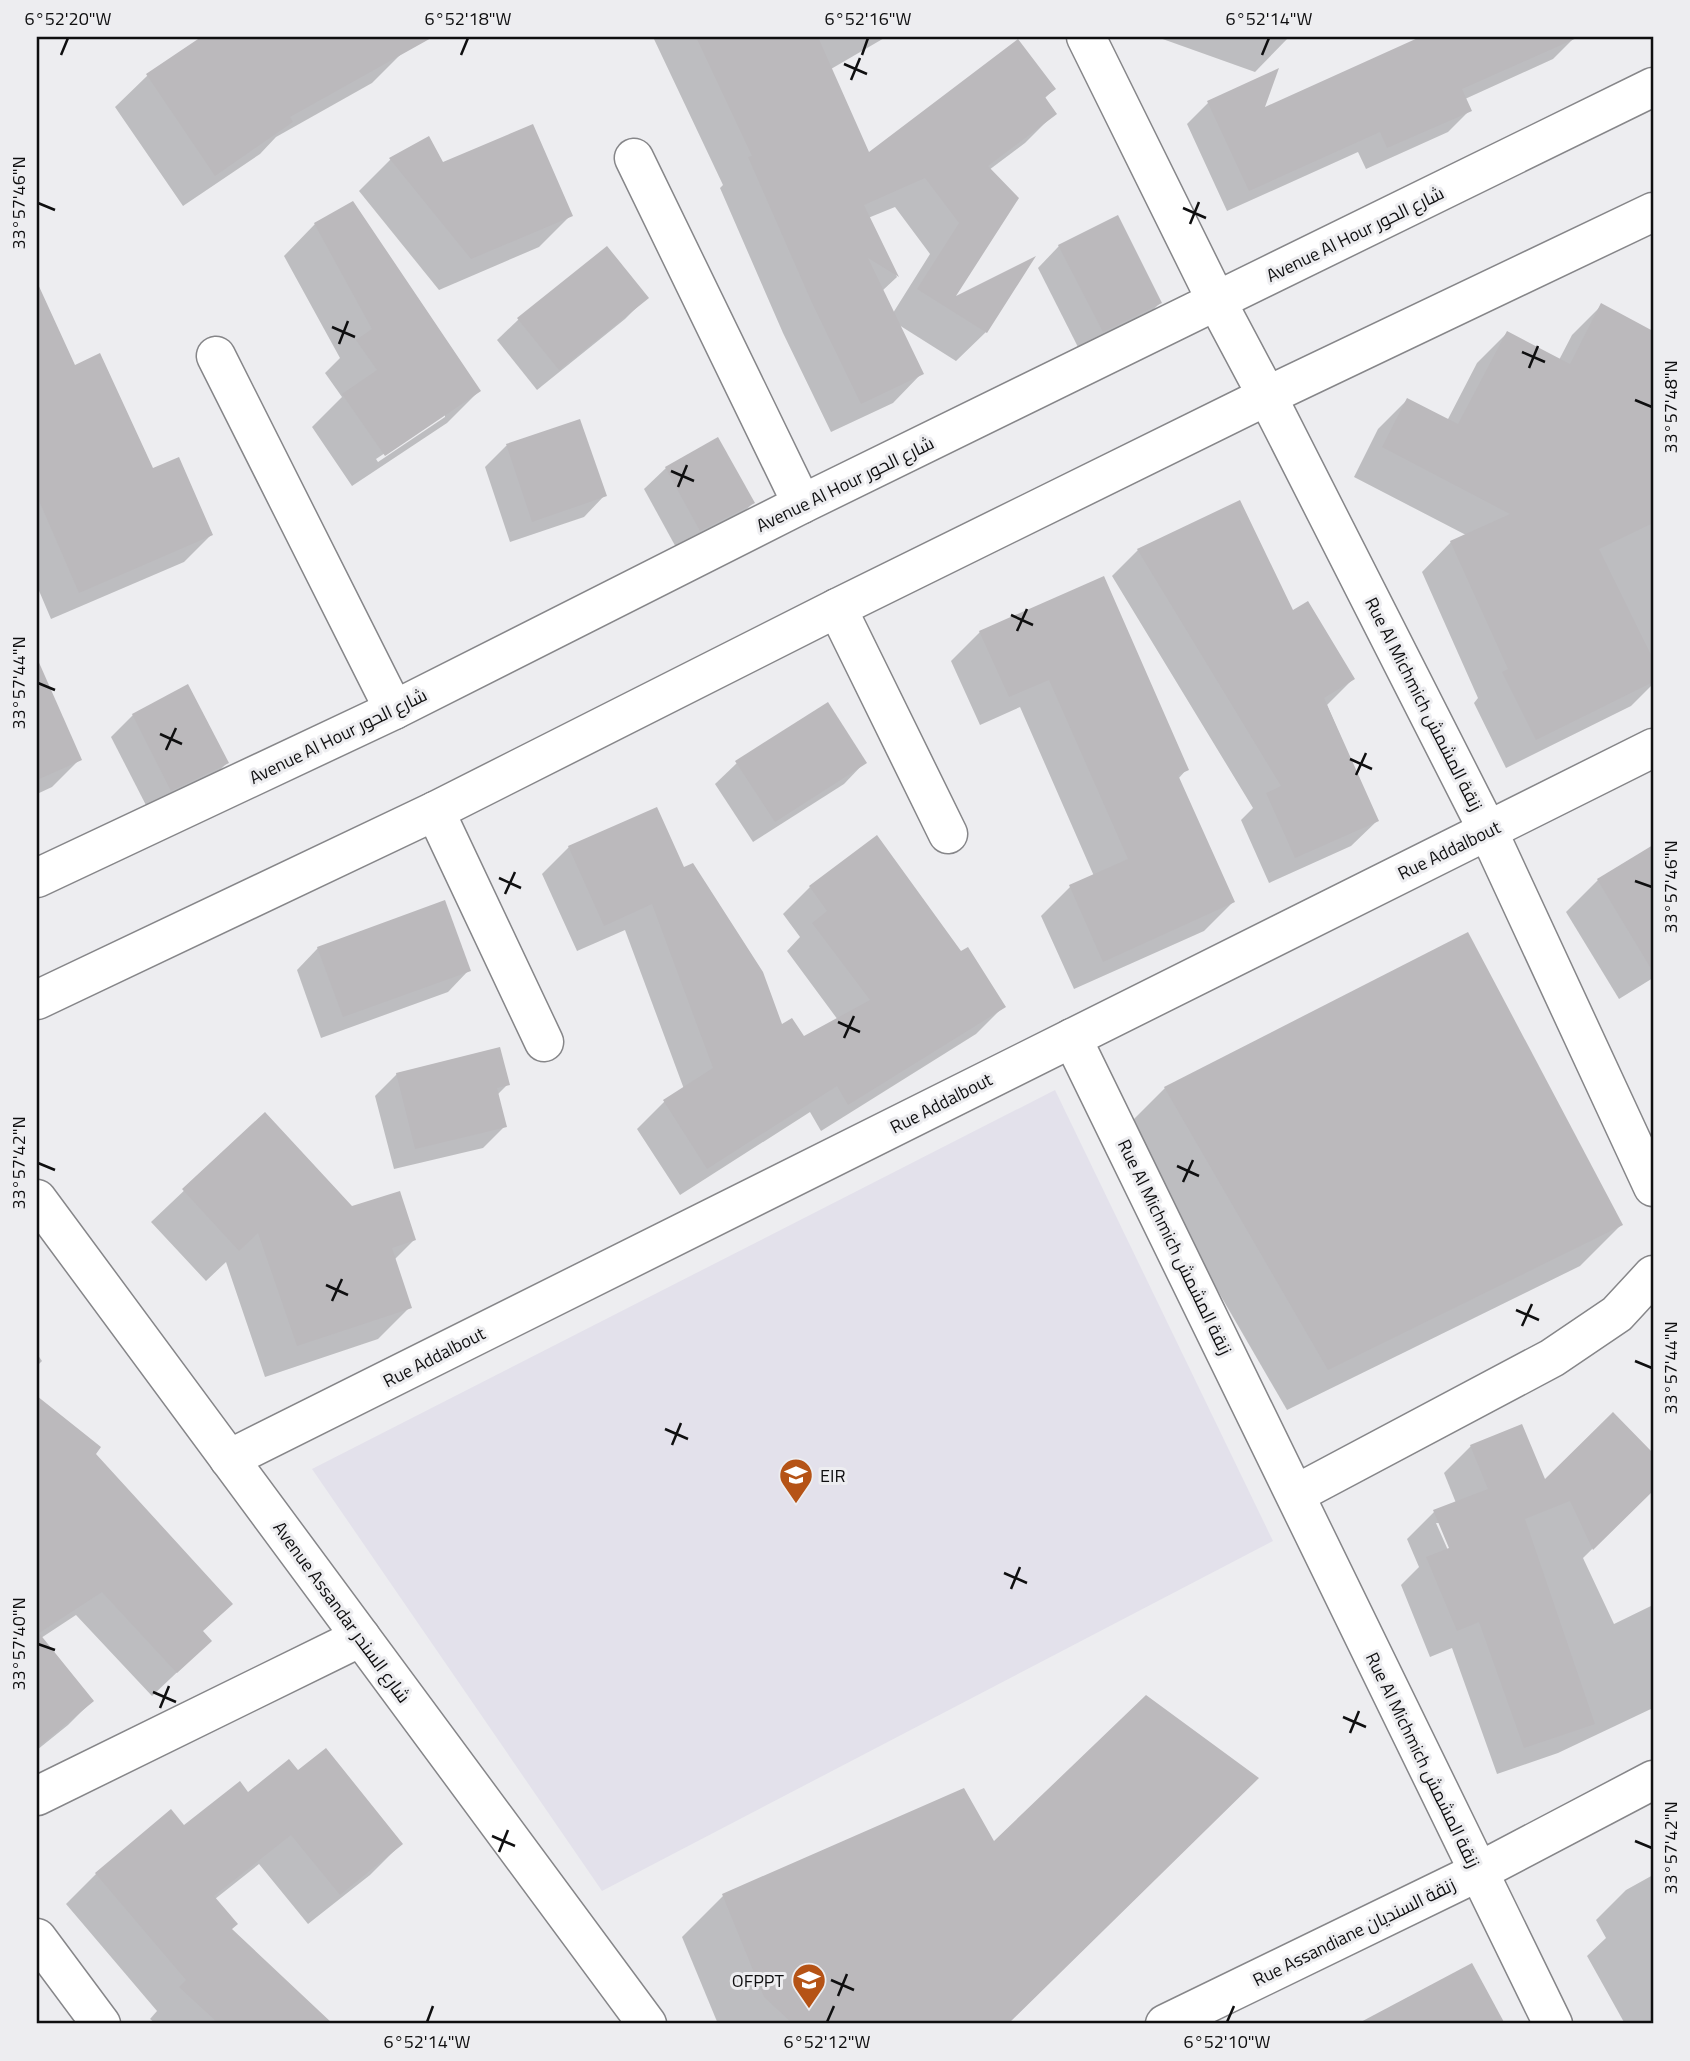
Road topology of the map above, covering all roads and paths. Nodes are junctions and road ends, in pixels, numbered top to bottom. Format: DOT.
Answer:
graph roads {
  1 [pos="1086,37"];
  2 [pos="1653,87"];
  3 [pos="634,158"];
  4 [pos="1651,219"];
  5 [pos="1217,302"];
  6 [pos="216,356"];
  7 [pos="1267,396"];
  8 [pos="802,504"];
  9 [pos="836,608"];
  10 [pos="394,710"];
  11 [pos="1653,748"];
  12 [pos="435,811"];
  13 [pos="1488,831"];
  14 [pos="948,834"];
  15 [pos="37,878"];
  16 [pos="37,1000"];
  17 [pos="1072,1038"];
  18 [pos="544,1042"];
  19 [pos="1653,1187"];
  20 [pos="37,1199"];
  21 [pos="1653,1275"];
  22 [pos="229,1459"];
  23 [pos="1296,1494"];
  24 [pos="361,1637"];
  25 [pos="1653,1780"];
  26 [pos="37,1796"];
  27 [pos="1478,1872"];
  28 [pos="37,1938"];
  29 [pos="101,2024"];
  30 [pos="647,2024"];
  31 [pos="1165,2024"];
  32 [pos="1553,2024"];
  1 -- 5 [label="street, Rue Al Michmich زنقة المشمش"];
  2 -- 5 [label="street, Avenue Al Hour شارع الحور"];
  3 -- 8 [label="street"];
  4 -- 7 [label="street"];
  5 -- 7 [label="street, Rue Al Michmich زنقة المشمش"];
  5 -- 8 [label="street, Avenue Al Hour شارع الحور"];
  6 -- 10 [label="street"];
  7 -- 9 [label="street"];
  7 -- 13 [label="street, Rue Al Michmich زنقة المشمش"];
  8 -- 10 [label="street, Avenue Al Hour شارع الحور"];
  9 -- 12 [label="street"];
  9 -- 14 [label="street"];
  10 -- 15 [label="street, Avenue Al Hour شارع الحور"];
  11 -- 13 [label="street, Rue Addalbout"];
  12 -- 16 [label="street"];
  12 -- 18 [label="street"];
  13 -- 17 [label="street, Rue Addalbout"];
  13 -- 19 [label="street, Rue Al Michmich زنقة المشمش"];
  17 -- 22 [label="street, Rue Addalbout"];
  17 -- 23 [label="street, Rue Al Michmich زنقة المشمش"];
  20 -- 22 [label="street, Avenue Assandar شارع السندر"];
  21 -- 23 [label="street"];
  22 -- 24 [label="street, Avenue Assandar شارع السندر"];
  23 -- 27 [label="street, Rue Al Michmich زنقة المشمش"];
  24 -- 26 [label="street"];
  24 -- 30 [label="street, Avenue Assandar شارع السندر"];
  25 -- 27 [label="street, Rue Assandiane زنقة السنديان"];
  27 -- 31 [label="street, Rue Assandiane زنقة السنديان"];
  27 -- 32 [label="street, Rue Al Michmich زنقة المشمش"];
  28 -- 29 [label="street"];
}
